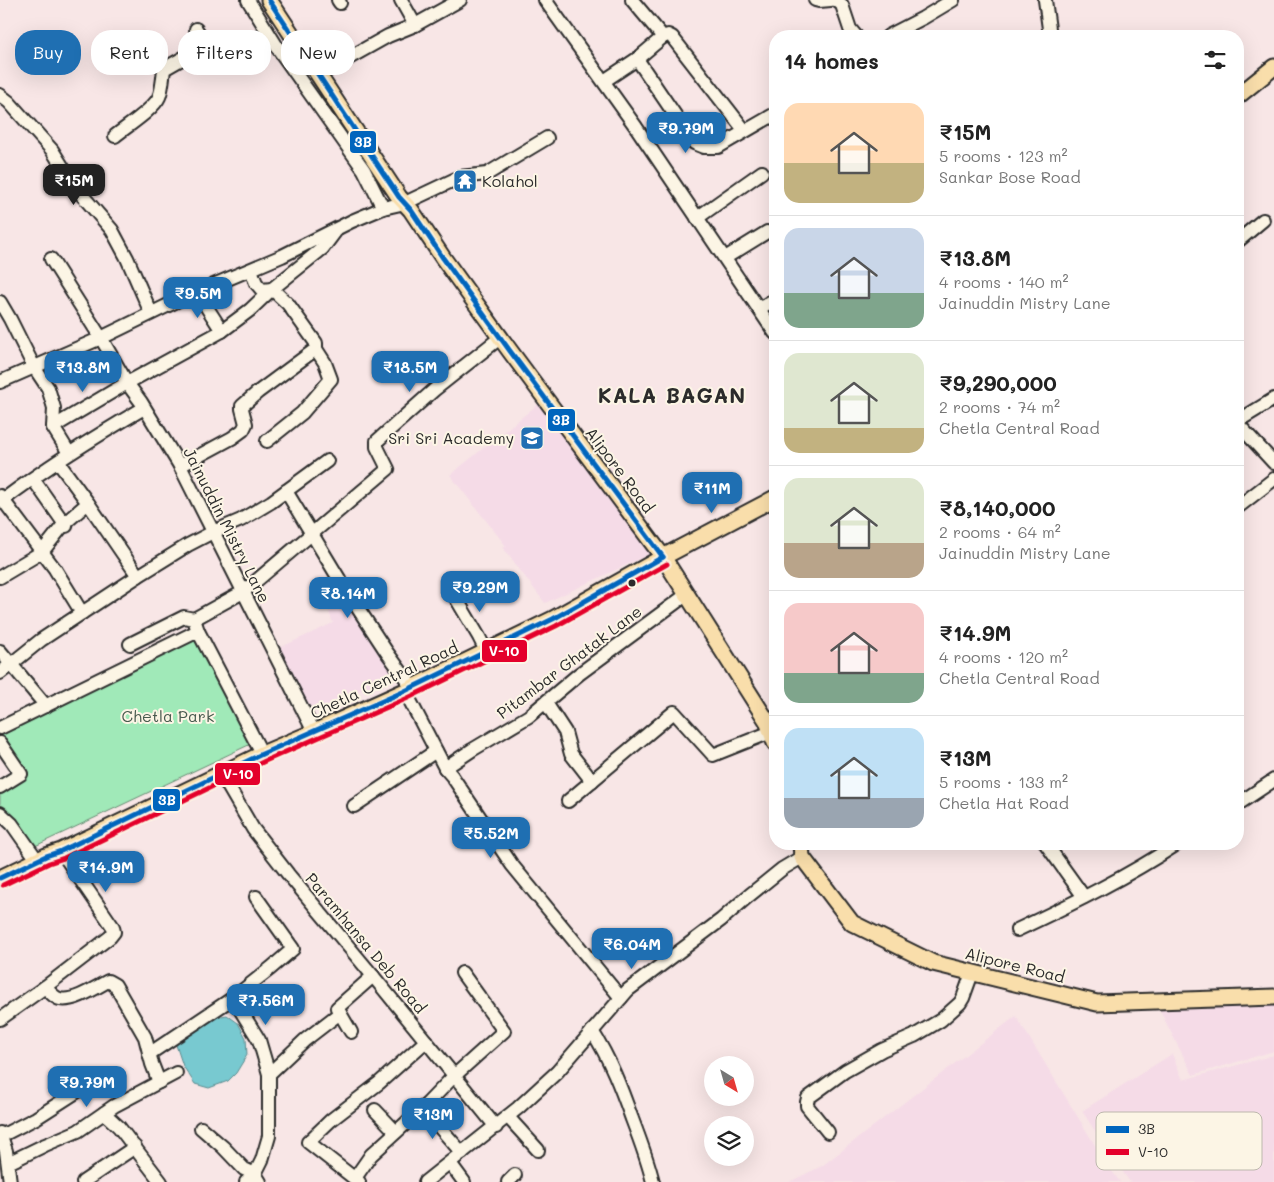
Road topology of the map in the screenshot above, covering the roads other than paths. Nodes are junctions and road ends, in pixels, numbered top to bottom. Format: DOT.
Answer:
graph roads {
  1 [pos="248,0"];
  2 [pos="269,0"];
  3 [pos="276,0"];
  4 [pos="401,0"];
  5 [pos="459,0"];
  6 [pos="545,0"];
  7 [pos="633,0"];
  8 [pos="815,0"];
  9 [pos="831,0"];
  10 [pos="836,0"];
  11 [pos="953,0"];
  12 [pos="1046,0"];
  13 [pos="415,24"];
  14 [pos="196,29"];
  15 [pos="295,30"];
  16 [pos="851,30"];
  17 [pos="900,30"];
  18 [pos="1049,30"];
  19 [pos="663,37"];
  20 [pos="355,54"];
  21 [pos="637,59"];
  22 [pos="1274,67"];
  23 [pos="323,75"];
  24 [pos="604,81"];
  25 [pos="1244,91"];
  26 [pos="0,95"];
  27 [pos="769,117"];
  28 [pos="745,131"];
  29 [pos="115,136"];
  30 [pos="547,138"];
  31 [pos="762,172"];
  32 [pos="402,199"];
  33 [pos="383,208"];
  34 [pos="697,218"];
  35 [pos="1263,220"];
  36 [pos="338,228"];
  37 [pos="767,232"];
  38 [pos="1244,236"];
  39 [pos="725,258"];
  40 [pos="51,259"];
  41 [pos="251,270"];
  42 [pos="272,289"];
  43 [pos="197,292"];
  44 [pos="0,302"];
  45 [pos="769,303"];
  46 [pos="759,309"];
  47 [pos="151,313"];
  48 [pos="769,324"];
  49 [pos="222,331"];
  50 [pos="501,337"];
  51 [pos="101,338"];
  52 [pos="316,349"];
  53 [pos="34,367"];
  54 [pos="0,382"];
  55 [pos="128,383"];
  56 [pos="1274,399"];
  57 [pos="144,408"];
  58 [pos="1244,419"];
  59 [pos="53,427"];
  60 [pos="1244,430"];
  61 [pos="267,441"];
  62 [pos="69,453"];
  63 [pos="327,461"];
  64 [pos="58,462"];
  65 [pos="1274,463"];
  66 [pos="180,466"];
  67 [pos="33,479"];
  68 [pos="1274,479"];
  69 [pos="286,491"];
  70 [pos="2,498"];
  71 [pos="769,501"];
  72 [pos="1244,502"];
  73 [pos="88,503"];
  74 [pos="65,523"];
  75 [pos="213,532"];
  76 [pos="312,533"];
  77 [pos="42,552"];
  78 [pos="663,557"];
  79 [pos="138,576"];
  80 [pos="0,577"];
  81 [pos="450,588"];
  82 [pos="243,592"];
  83 [pos="686,595"];
  84 [pos="82,614"];
  85 [pos="196,625"];
  86 [pos="130,644"];
  87 [pos="0,651"];
  88 [pos="486,651"];
  89 [pos="11,664"];
  90 [pos="0,672"];
  91 [pos="409,689"];
  92 [pos="546,703"];
  93 [pos="46,706"];
  94 [pos="769,727"];
  95 [pos="0,728"];
  96 [pos="314,732"];
  97 [pos="769,739"];
  98 [pos="0,744"];
  99 [pos="436,751"];
  100 [pos="262,754"];
  101 [pos="446,768"];
  102 [pos="220,774"];
  103 [pos="1274,780"];
  104 [pos="592,781"];
  105 [pos="0,787"];
  106 [pos="1244,800"];
  107 [pos="568,801"];
  108 [pos="354,806"];
  109 [pos="0,813"];
  110 [pos="802,850"];
  111 [pos="1050,850"];
  112 [pos="1168,850"];
  113 [pos="61,851"];
  114 [pos="38,861"];
  115 [pos="0,878"];
  116 [pos="256,897"];
  117 [pos="1084,897"];
  118 [pos="1017,930"];
  119 [pos="462,973"];
  120 [pos="972,973"];
  121 [pos="373,976"];
  122 [pos="45,987"];
  123 [pos="1274,997"];
  124 [pos="234,998"];
  125 [pos="621,998"];
  126 [pos="340,1013"];
  127 [pos="0,1019"];
  128 [pos="592,1031"];
  129 [pos="351,1032"];
  130 [pos="426,1041"];
  131 [pos="149,1054"];
  132 [pos="176,1074"];
  133 [pos="269,1074"];
  134 [pos="454,1076"];
  135 [pos="92,1082"];
  136 [pos="159,1082"];
  137 [pos="375,1110"];
  138 [pos="420,1110"];
  139 [pos="104,1113"];
  140 [pos="508,1117"];
  141 [pos="496,1127"];
  142 [pos="201,1128"];
  143 [pos="396,1132"];
  144 [pos="828,1132"];
  145 [pos="1,1134"];
  146 [pos="134,1147"];
  147 [pos="538,1150"];
  148 [pos="462,1153"];
  149 [pos="8,1163"];
  150 [pos="450,1163"];
  151 [pos="254,1179"];
  152 [pos="357,1180"];
  153 [pos="10,1182"];
  154 [pos="83,1182"];
  155 [pos="160,1182"];
  156 [pos="425,1182"];
  157 [pos="464,1182"];
  158 [pos="653,1182"];
  1 -- 33 [label="street"];
  2 -- 32 [label="main road, Alipore Road"];
  3 -- 15 [label="main road, Alipore Road"];
  4 -- 13 [label="street"];
  5 -- 13 [label="street"];
  6 -- 24 [label="street"];
  7 -- 19 [label="street"];
  8 -- 9 [label="street"];
  10 -- 16 [label="street"];
  11 -- 17 [label="street"];
  12 -- 18 [label="street"];
  13 -- 20 [label="street"];
  14 -- 29 [label="street"];
  19 -- 21 [label="street"];
  19 -- 28 [label="street"];
  21 -- 24 [label="street"];
  21 -- 28 [label="street"];
  22 -- 25 [label="main road"];
  23 -- 32 [label="main road, Alipore Road"];
  24 -- 34 [label="street"];
  26 -- 47 [label="street"];
  27 -- 28 [label="street"];
  30 -- 32 [label="street"];
  31 -- 34 [label="street"];
  32 -- 33 [label="street"];
  32 -- 50 [label="main road, Alipore Road"];
  33 -- 36 [label="street"];
  34 -- 39 [label="street"];
  35 -- 38 [label="street"];
  36 -- 41 [label="street"];
  36 -- 42 [label="street"];
  37 -- 39 [label="street"];
  39 -- 46 [label="street"];
  40 -- 51 [label="street, Jainuddin Mistry Lane"];
  41 -- 42 [label="street"];
  41 -- 43 [label="street"];
  42 -- 49 [label="street"];
  42 -- 52 [label="street"];
  43 -- 47 [label="street"];
  43 -- 49 [label="street"];
  44 -- 53 [label="street"];
  45 -- 46 [label="street"];
  46 -- 48 [label="street"];
  47 -- 51 [label="street"];
  49 -- 55 [label="street"];
  50 -- 76 [label="street"];
  50 -- 78 [label="main road, Alipore Road"];
  51 -- 53 [label="street"];
  51 -- 55 [label="street, Jainuddin Mistry Lane"];
  52 -- 61 [label="street"];
  52 -- 66 [label="street"];
  53 -- 54 [label="street"];
  53 -- 59 [label="street"];
  55 -- 57 [label="street, Jainuddin Mistry Lane"];
  55 -- 59 [label="street"];
  56 -- 58 [label="street"];
  57 -- 62 [label="street"];
  57 -- 66 [label="street, Jainuddin Mistry Lane"];
  59 -- 62 [label="street"];
  60 -- 65 [label="street"];
  62 -- 64 [label="street"];
  63 -- 69 [label="street"];
  64 -- 67 [label="street"];
  64 -- 73 [label="street"];
  66 -- 75 [label="street, Jainuddin Mistry Lane"];
  67 -- 70 [label="street"];
  67 -- 74 [label="street"];
  68 -- 72 [label="street"];
  69 -- 75 [label="street"];
  69 -- 76 [label="street"];
  70 -- 77 [label="street"];
  71 -- 78 [label="main road, Chetla Central Road"];
  73 -- 74 [label="street"];
  73 -- 79 [label="street"];
  74 -- 77 [label="street"];
  75 -- 79 [label="street"];
  75 -- 82 [label="street, Jainuddin Mistry Lane"];
  76 -- 82 [label="street"];
  76 -- 91 [label="street"];
  77 -- 80 [label="street"];
  77 -- 84 [label="street"];
  78 -- 83 [label="main road, Alipore Road"];
  78 -- 88 [label="main road, Chetla Central Road"];
  79 -- 84 [label="street"];
  81 -- 88 [label="street"];
  82 -- 85 [label="street"];
  82 -- 96 [label="street, Jainuddin Mistry Lane"];
  83 -- 92 [label="street, Pitambar Ghatak Lane"];
  83 -- 94 [label="main road, Alipore Road"];
  84 -- 89 [label="street"];
  85 -- 86 [label="street"];
  85 -- 93 [label="street"];
  85 -- 100 [label="street"];
  87 -- 89 [label="street"];
  88 -- 91 [label="main road, Chetla Central Road"];
  89 -- 90 [label="street"];
  89 -- 93 [label="street"];
  91 -- 96 [label="main road, Chetla Central Road"];
  91 -- 99 [label="street"];
  92 -- 101 [label="street, Pitambar Ghatak Lane"];
  92 -- 104 [label="street"];
  93 -- 95 [label="street"];
  96 -- 100 [label="main road, Chetla Central Road"];
  97 -- 104 [label="street"];
  98 -- 105 [label="street"];
  99 -- 101 [label="street"];
  99 -- 108 [label="street"];
  100 -- 102 [label="main road, Chetla Central Road"];
  101 -- 125 [label="street"];
  102 -- 113 [label="main road, Chetla Central Road"];
  102 -- 121 [label="street, Paramhansa Deb Road"];
  103 -- 106 [label="street"];
  104 -- 107 [label="street"];
  109 -- 114 [label="street"];
  110 -- 120 [label="main road, Alipore Road"];
  110 -- 125 [label="street"];
  111 -- 117 [label="street"];
  112 -- 117 [label="street"];
  113 -- 114 [label="main road, Chetla Central Road"];
  113 -- 122 [label="street"];
  114 -- 115 [label="main road, Chetla Central Road"];
  116 -- 124 [label="street"];
  117 -- 118 [label="street"];
  119 -- 134 [label="street"];
  120 -- 123 [label="main road, Alipore Road"];
  120 -- 144 [label="street"];
  121 -- 126 [label="street"];
  121 -- 130 [label="street, Paramhansa Deb Road"];
  122 -- 127 [label="street"];
  122 -- 131 [label="street"];
  124 -- 131 [label="street"];
  124 -- 133 [label="street"];
  125 -- 128 [label="street"];
  126 -- 129 [label="street"];
  126 -- 133 [label="street"];
  128 -- 140 [label="street"];
  128 -- 158 [label="street"];
  130 -- 134 [label="street, Paramhansa Deb Road"];
  130 -- 152 [label="street"];
  131 -- 136 [label="street"];
  132 -- 136 [label="street"];
  133 -- 151 [label="street"];
  134 -- 138 [label="street"];
  134 -- 141 [label="street, Paramhansa Deb Road"];
  135 -- 145 [label="street"];
  136 -- 139 [label="street"];
  137 -- 143 [label="street"];
  138 -- 143 [label="street"];
  138 -- 148 [label="street"];
  139 -- 146 [label="street"];
  139 -- 149 [label="street"];
  140 -- 141 [label="street"];
  140 -- 147 [label="street"];
  141 -- 148 [label="street"];
  142 -- 151 [label="street"];
  143 -- 152 [label="street"];
  145 -- 149 [label="street"];
  146 -- 154 [label="street"];
  146 -- 155 [label="street"];
  148 -- 150 [label="street"];
  149 -- 153 [label="street"];
  150 -- 156 [label="street"];
  150 -- 157 [label="street"];
}
